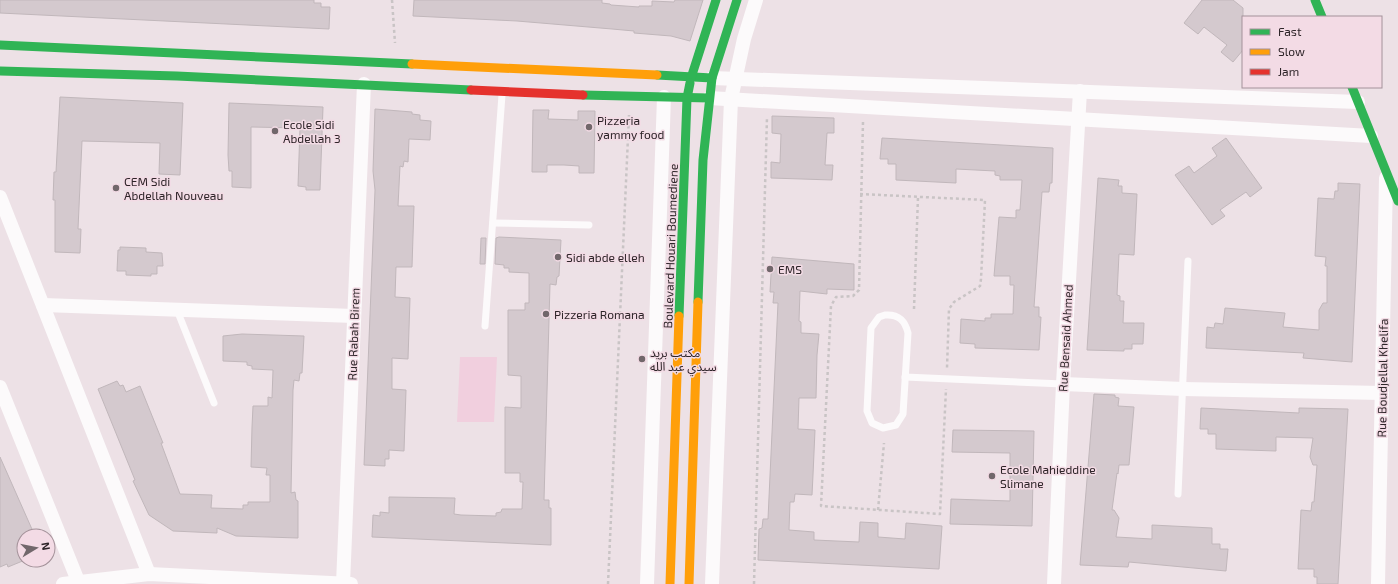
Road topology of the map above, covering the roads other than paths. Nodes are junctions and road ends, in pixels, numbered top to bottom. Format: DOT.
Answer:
graph roads {
  1 [pos="716,0"];
  2 [pos="737,0"];
  3 [pos="756,0"];
  4 [pos="1315,0"];
  5 [pos="1322,16"];
  6 [pos="0,45"];
  7 [pos="0,71"];
  8 [pos="691,78"];
  9 [pos="712,78"];
  10 [pos="734,79"];
  11 [pos="364,84"];
  12 [pos="1352,88"];
  13 [pos="502,92"];
  14 [pos="1080,92"];
  15 [pos="664,97"];
  16 [pos="688,98"];
  17 [pos="709,98"];
  18 [pos="731,99"];
  19 [pos="1358,102"];
  20 [pos="1077,119"];
  21 [pos="1371,136"];
  22 [pos="1386,173"];
  23 [pos="0,197"];
  24 [pos="1398,202"];
  25 [pos="493,223"];
  26 [pos="589,225"];
  27 [pos="1188,261"];
  28 [pos="43,305"];
  29 [pos="177,310"];
  30 [pos="354,316"];
  31 [pos="485,326"];
  32 [pos="905,377"];
  33 [pos="1063,384"];
  34 [pos="0,387"];
  35 [pos="1183,389"];
  36 [pos="1382,393"];
  37 [pos="214,403"];
  38 [pos="1178,494"];
  39 [pos="149,574"];
  40 [pos="78,581"];
  41 [pos="63,584"];
  42 [pos="343,584"];
  43 [pos="351,584"];
  44 [pos="646,584"];
  45 [pos="670,584"];
  46 [pos="689,584"];
  47 [pos="712,584"];
  48 [pos="1054,584"];
  49 [pos="1378,584"];
  1 -- 8 [label="main road, Boulevard Houari Boumediene"];
  2 -- 9 [label="main road"];
  3 -- 10 [label="street"];
  4 -- 5 [label="main road"];
  6 -- 8 [label="main road"];
  7 -- 11 [label="main road"];
  8 -- 9 [label="main road"];
  8 -- 16 [label="main road, Boulevard Houari Boumediene"];
  9 -- 10 [label="street"];
  9 -- 17 [label="main road"];
  10 -- 14 [label="street"];
  10 -- 18 [label="street"];
  11 -- 13 [label="main road"];
  11 -- 30 [label="street, Rue Rabah Birem"];
  12 -- 19 [label="main road"];
  13 -- 15 [label="main road"];
  13 -- 25 [label="lane"];
  14 -- 19 [label="street"];
  14 -- 20 [label="street, Rue Bensaid Ahmed"];
  15 -- 16 [label="main road"];
  15 -- 44 [label="street"];
  16 -- 17 [label="main road"];
  16 -- 45 [label="main road, Boulevard Houari Boumediene"];
  17 -- 18 [label="street"];
  17 -- 46 [label="main road"];
  18 -- 20 [label="street"];
  18 -- 47 [label="street"];
  19 -- 21 [label="main road"];
  20 -- 21 [label="street"];
  20 -- 33 [label="street, Rue Bensaid Ahmed"];
  21 -- 22 [label="main road"];
  22 -- 24 [label="main road"];
  22 -- 36 [label="street, Rue Boudjellal Khelifa"];
  23 -- 28 [label="street"];
  25 -- 26 [label="lane"];
  25 -- 31 [label="lane"];
  27 -- 35 [label="lane"];
  28 -- 29 [label="street"];
  28 -- 39 [label="street"];
  29 -- 30 [label="street"];
  29 -- 37 [label="lane"];
  30 -- 42 [label="street, Rue Rabah Birem"];
  32 -- 32 [label="lane"];
  32 -- 33 [label="lane"];
  33 -- 35 [label="street"];
  33 -- 48 [label="street, Rue Bensaid Ahmed"];
  34 -- 40 [label="street"];
  35 -- 36 [label="street"];
  35 -- 38 [label="lane"];
  36 -- 49 [label="street, Rue Boudjellal Khelifa"];
  39 -- 40 [label="street"];
  39 -- 42 [label="street"];
  40 -- 41 [label="street"];
  42 -- 43 [label="street"];
}
